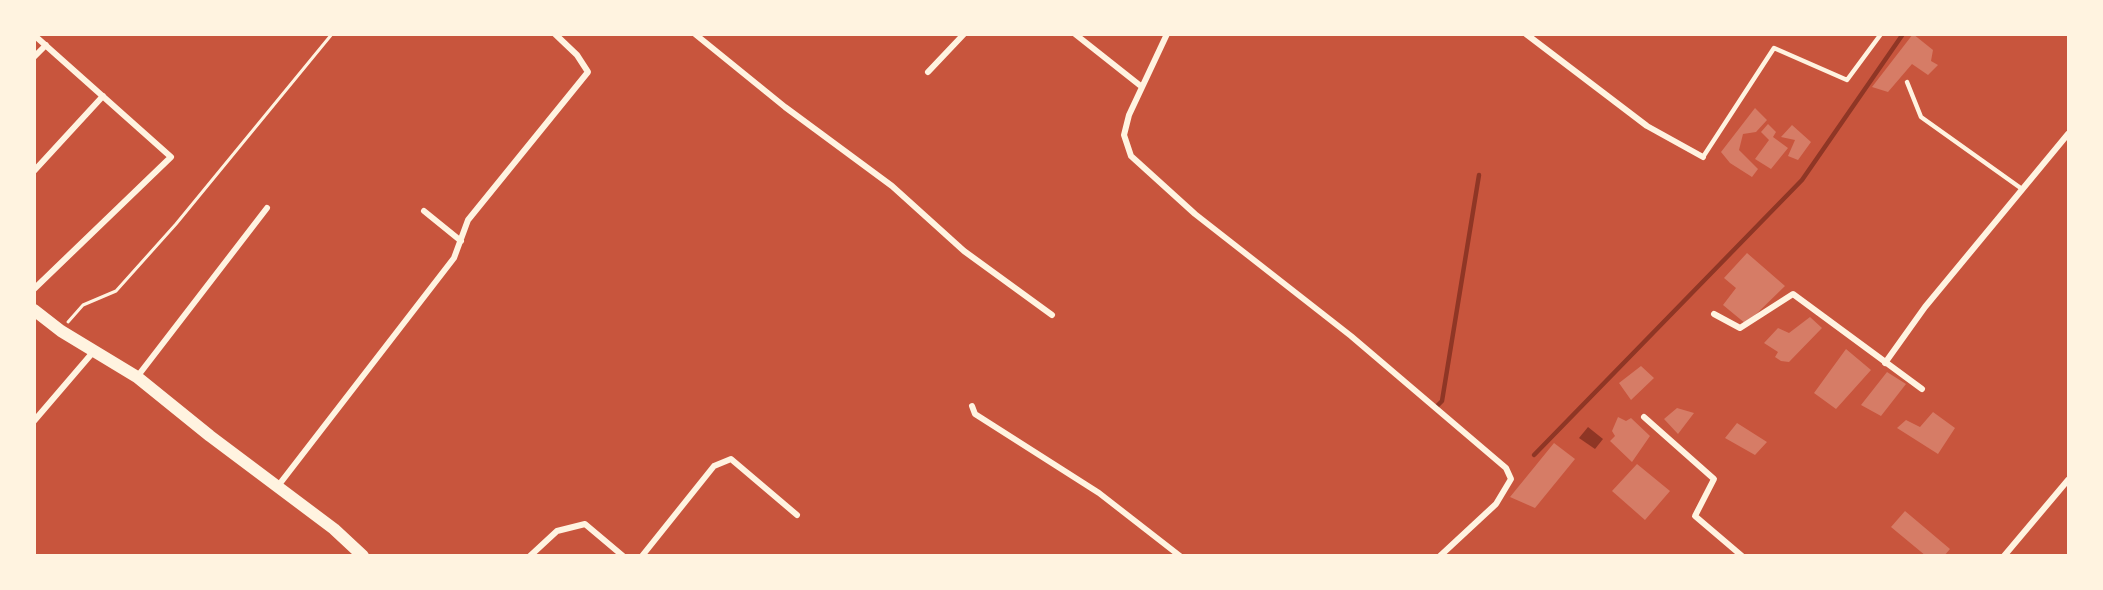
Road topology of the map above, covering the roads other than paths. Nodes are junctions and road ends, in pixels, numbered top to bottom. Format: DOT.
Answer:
graph roads {
  1 [pos="555,34"];
  2 [pos="695,34"];
  3 [pos="964,34"];
  4 [pos="1075,34"];
  5 [pos="1167,34"];
  6 [pos="1526,34"];
  7 [pos="1881,34"];
  8 [pos="34,35"];
  9 [pos="46,45"];
  10 [pos="34,57"];
  11 [pos="928,72"];
  12 [pos="1907,82"];
  13 [pos="1142,87"];
  14 [pos="103,96"];
  15 [pos="2068,134"];
  16 [pos="1703,157"];
  17 [pos="34,171"];
  18 [pos="2022,189"];
  19 [pos="267,208"];
  20 [pos="424,211"];
  21 [pos="461,241"];
  22 [pos="34,289"];
  23 [pos="34,310"];
  24 [pos="1714,314"];
  25 [pos="1052,315"];
  26 [pos="94,350"];
  27 [pos="1886,363"];
  28 [pos="137,376"];
  29 [pos="1922,389"];
  30 [pos="972,406"];
  31 [pos="1644,417"];
  32 [pos="34,421"];
  33 [pos="2068,480"];
  34 [pos="278,486"];
  35 [pos="797,515"];
  36 [pos="363,555"];
  37 [pos="530,555"];
  38 [pos="623,555"];
  39 [pos="642,555"];
  40 [pos="1180,555"];
  41 [pos="1440,555"];
  42 [pos="1742,555"];
  43 [pos="2004,555"];
  1 -- 21 [label="street"];
  2 -- 25 [label="street"];
  3 -- 11 [label="street"];
  4 -- 13 [label="street"];
  5 -- 13 [label="street"];
  6 -- 16 [label="street"];
  7 -- 16 [label="lane"];
  8 -- 9 [label="street"];
  9 -- 10 [label="street"];
  9 -- 14 [label="street"];
  12 -- 18 [label="lane"];
  13 -- 41 [label="street"];
  14 -- 17 [label="street"];
  14 -- 22 [label="street"];
  15 -- 18 [label="street"];
  18 -- 27 [label="street"];
  19 -- 28 [label="street"];
  20 -- 21 [label="street"];
  21 -- 34 [label="street"];
  23 -- 26 [label="main road"];
  24 -- 27 [label="street"];
  26 -- 28 [label="main road"];
  26 -- 32 [label="street"];
  27 -- 29 [label="street"];
  28 -- 34 [label="main road"];
  30 -- 40 [label="street"];
  31 -- 42 [label="street"];
  33 -- 43 [label="street"];
  34 -- 36 [label="main road"];
  35 -- 39 [label="street"];
  37 -- 38 [label="street"];
}
